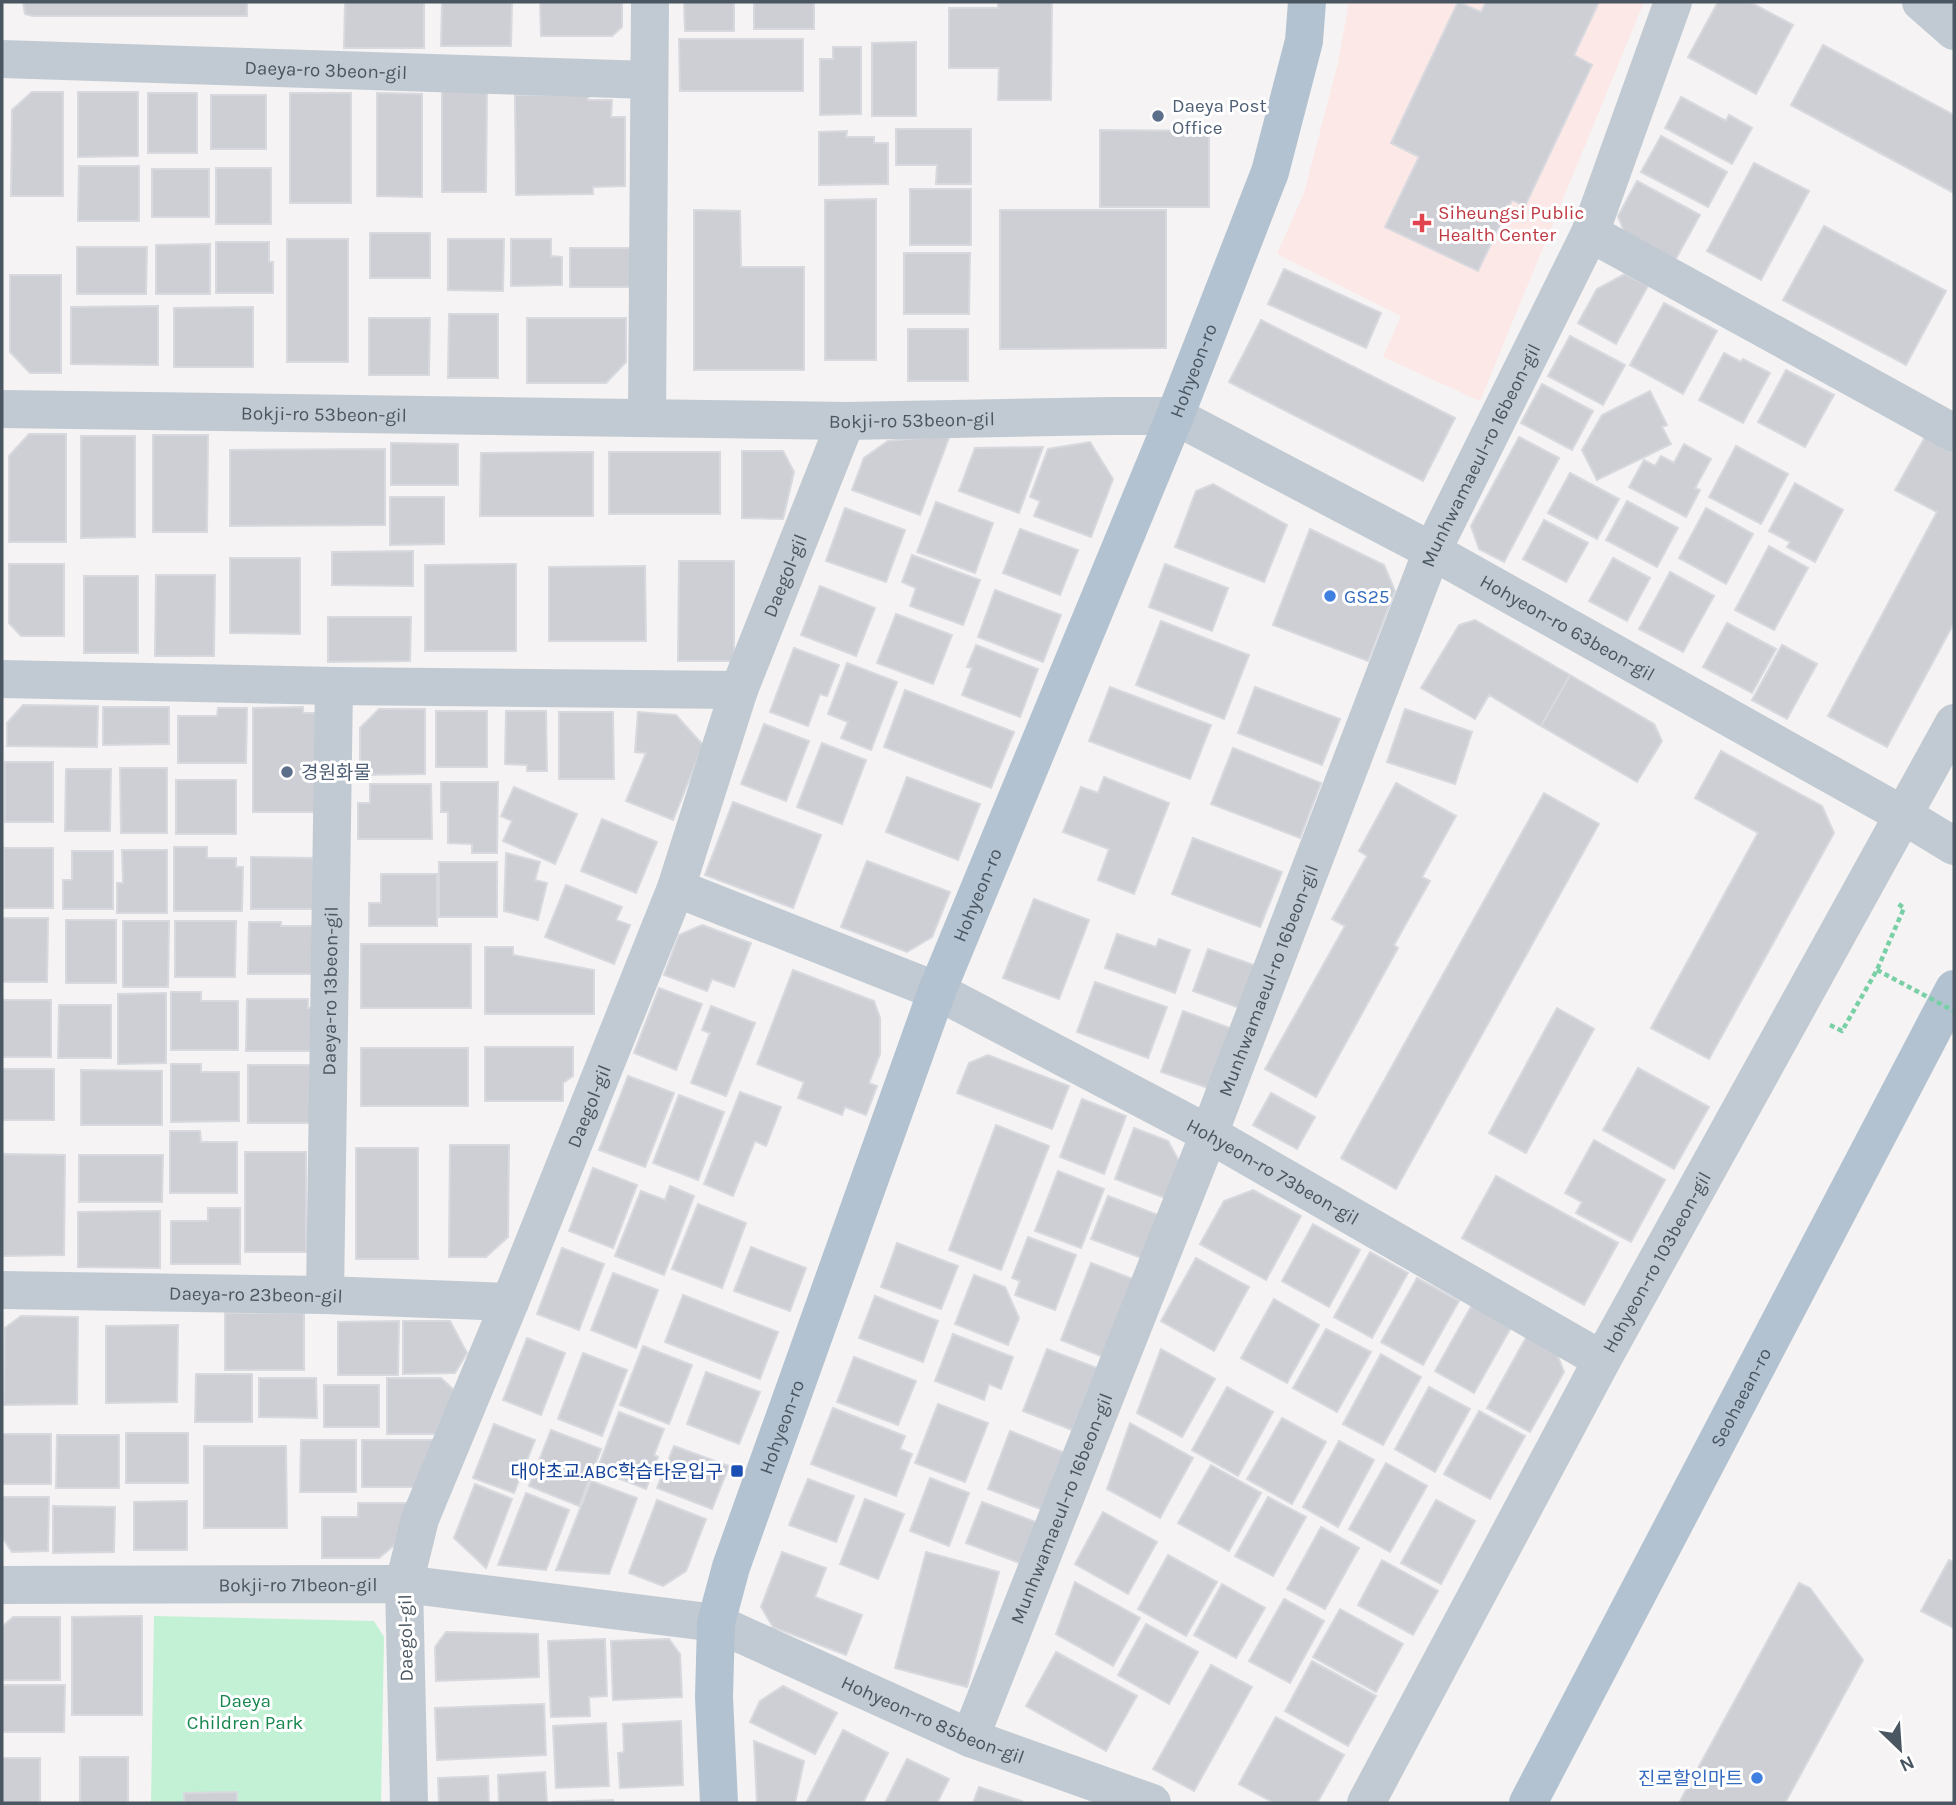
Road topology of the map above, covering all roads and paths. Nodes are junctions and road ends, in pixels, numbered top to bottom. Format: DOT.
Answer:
graph roads {
  1 [pos="650,2"];
  2 [pos="1307,2"];
  3 [pos="1673,2"];
  4 [pos="1921,2"];
  5 [pos="1954,31"];
  6 [pos="2,59"];
  7 [pos="649,80"];
  8 [pos="1590,233"];
  9 [pos="2,409"];
  10 [pos="1175,416"];
  11 [pos="647,417"];
  12 [pos="846,421"];
  13 [pos="1954,433"];
  14 [pos="1432,551"];
  15 [pos="2,679"];
  16 [pos="334,687"];
  17 [pos="739,690"];
  18 [pos="1954,723"];
  19 [pos="1903,815"];
  20 [pos="1954,846"];
  21 [pos="676,888"];
  22 [pos="1954,989"];
  23 [pos="937,991"];
  24 [pos="1954,1011"];
  25 [pos="1830,1025"];
  26 [pos="1209,1133"];
  27 [pos="2,1290"];
  28 [pos="325,1295"];
  29 [pos="510,1302"];
  30 [pos="1602,1360"];
  31 [pos="404,1584"];
  32 [pos="2,1585"];
  33 [pos="716,1623"];
  34 [pos="970,1738"];
  35 [pos="410,1803"];
  36 [pos="719,1803"];
  37 [pos="1152,1803"];
  38 [pos="1366,1803"];
  39 [pos="1528,1803"];
  1 -- 7 [label="street"];
  2 -- 10 [label="main road, Hohyeon-ro"];
  3 -- 8 [label="street, Munhwamaeul-ro 16beon-gil"];
  4 -- 5 [label="street"];
  6 -- 7 [label="street, Daeya-ro 3beon-gil"];
  7 -- 11 [label="street"];
  8 -- 13 [label="street"];
  8 -- 14 [label="street, Munhwamaeul-ro 16beon-gil"];
  9 -- 11 [label="street, Bokji-ro 53beon-gil"];
  10 -- 12 [label="street, Bokji-ro 53beon-gil"];
  10 -- 14 [label="street, Hohyeon-ro 63beon-gil"];
  10 -- 23 [label="main road, Hohyeon-ro"];
  11 -- 12 [label="street, Bokji-ro 53beon-gil"];
  12 -- 17 [label="street, Daegol-gil"];
  14 -- 19 [label="street, Hohyeon-ro 63beon-gil"];
  14 -- 26 [label="street, Munhwamaeul-ro 16beon-gil"];
  15 -- 16 [label="street"];
  16 -- 17 [label="street"];
  16 -- 28 [label="street, Daeya-ro 13beon-gil"];
  17 -- 21 [label="street, Daegol-gil"];
  18 -- 19 [label="street, Hohyeon-ro 103beon-gil"];
  19 -- 20 [label="street, Hohyeon-ro 63beon-gil"];
  19 -- 30 [label="street, Hohyeon-ro 103beon-gil"];
  21 -- 23 [label="street, Hohyeon-ro 73beon-gil"];
  21 -- 29 [label="street, Daegol-gil"];
  22 -- 39 [label="main road, Seohaean-ro"];
  23 -- 26 [label="street, Hohyeon-ro 73beon-gil"];
  23 -- 33 [label="main road, Hohyeon-ro"];
  24 -- 25 [label="path, bridge"];
  26 -- 30 [label="street, Hohyeon-ro 73beon-gil"];
  26 -- 34 [label="street, Munhwamaeul-ro 16beon-gil"];
  27 -- 28 [label="street, Daeya-ro 23beon-gil"];
  28 -- 29 [label="street, Daeya-ro 23beon-gil"];
  29 -- 31 [label="street, Daegol-gil"];
  30 -- 38 [label="street, Hohyeon-ro 103beon-gil"];
  31 -- 32 [label="street, Bokji-ro 71beon-gil"];
  31 -- 33 [label="street, Bokji-ro 71beon-gil"];
  31 -- 35 [label="street, Daegol-gil"];
  33 -- 34 [label="street, Hohyeon-ro 85beon-gil"];
  33 -- 36 [label="main road, Hohyeon-ro"];
  34 -- 37 [label="street, Hohyeon-ro 85beon-gil"];
}
